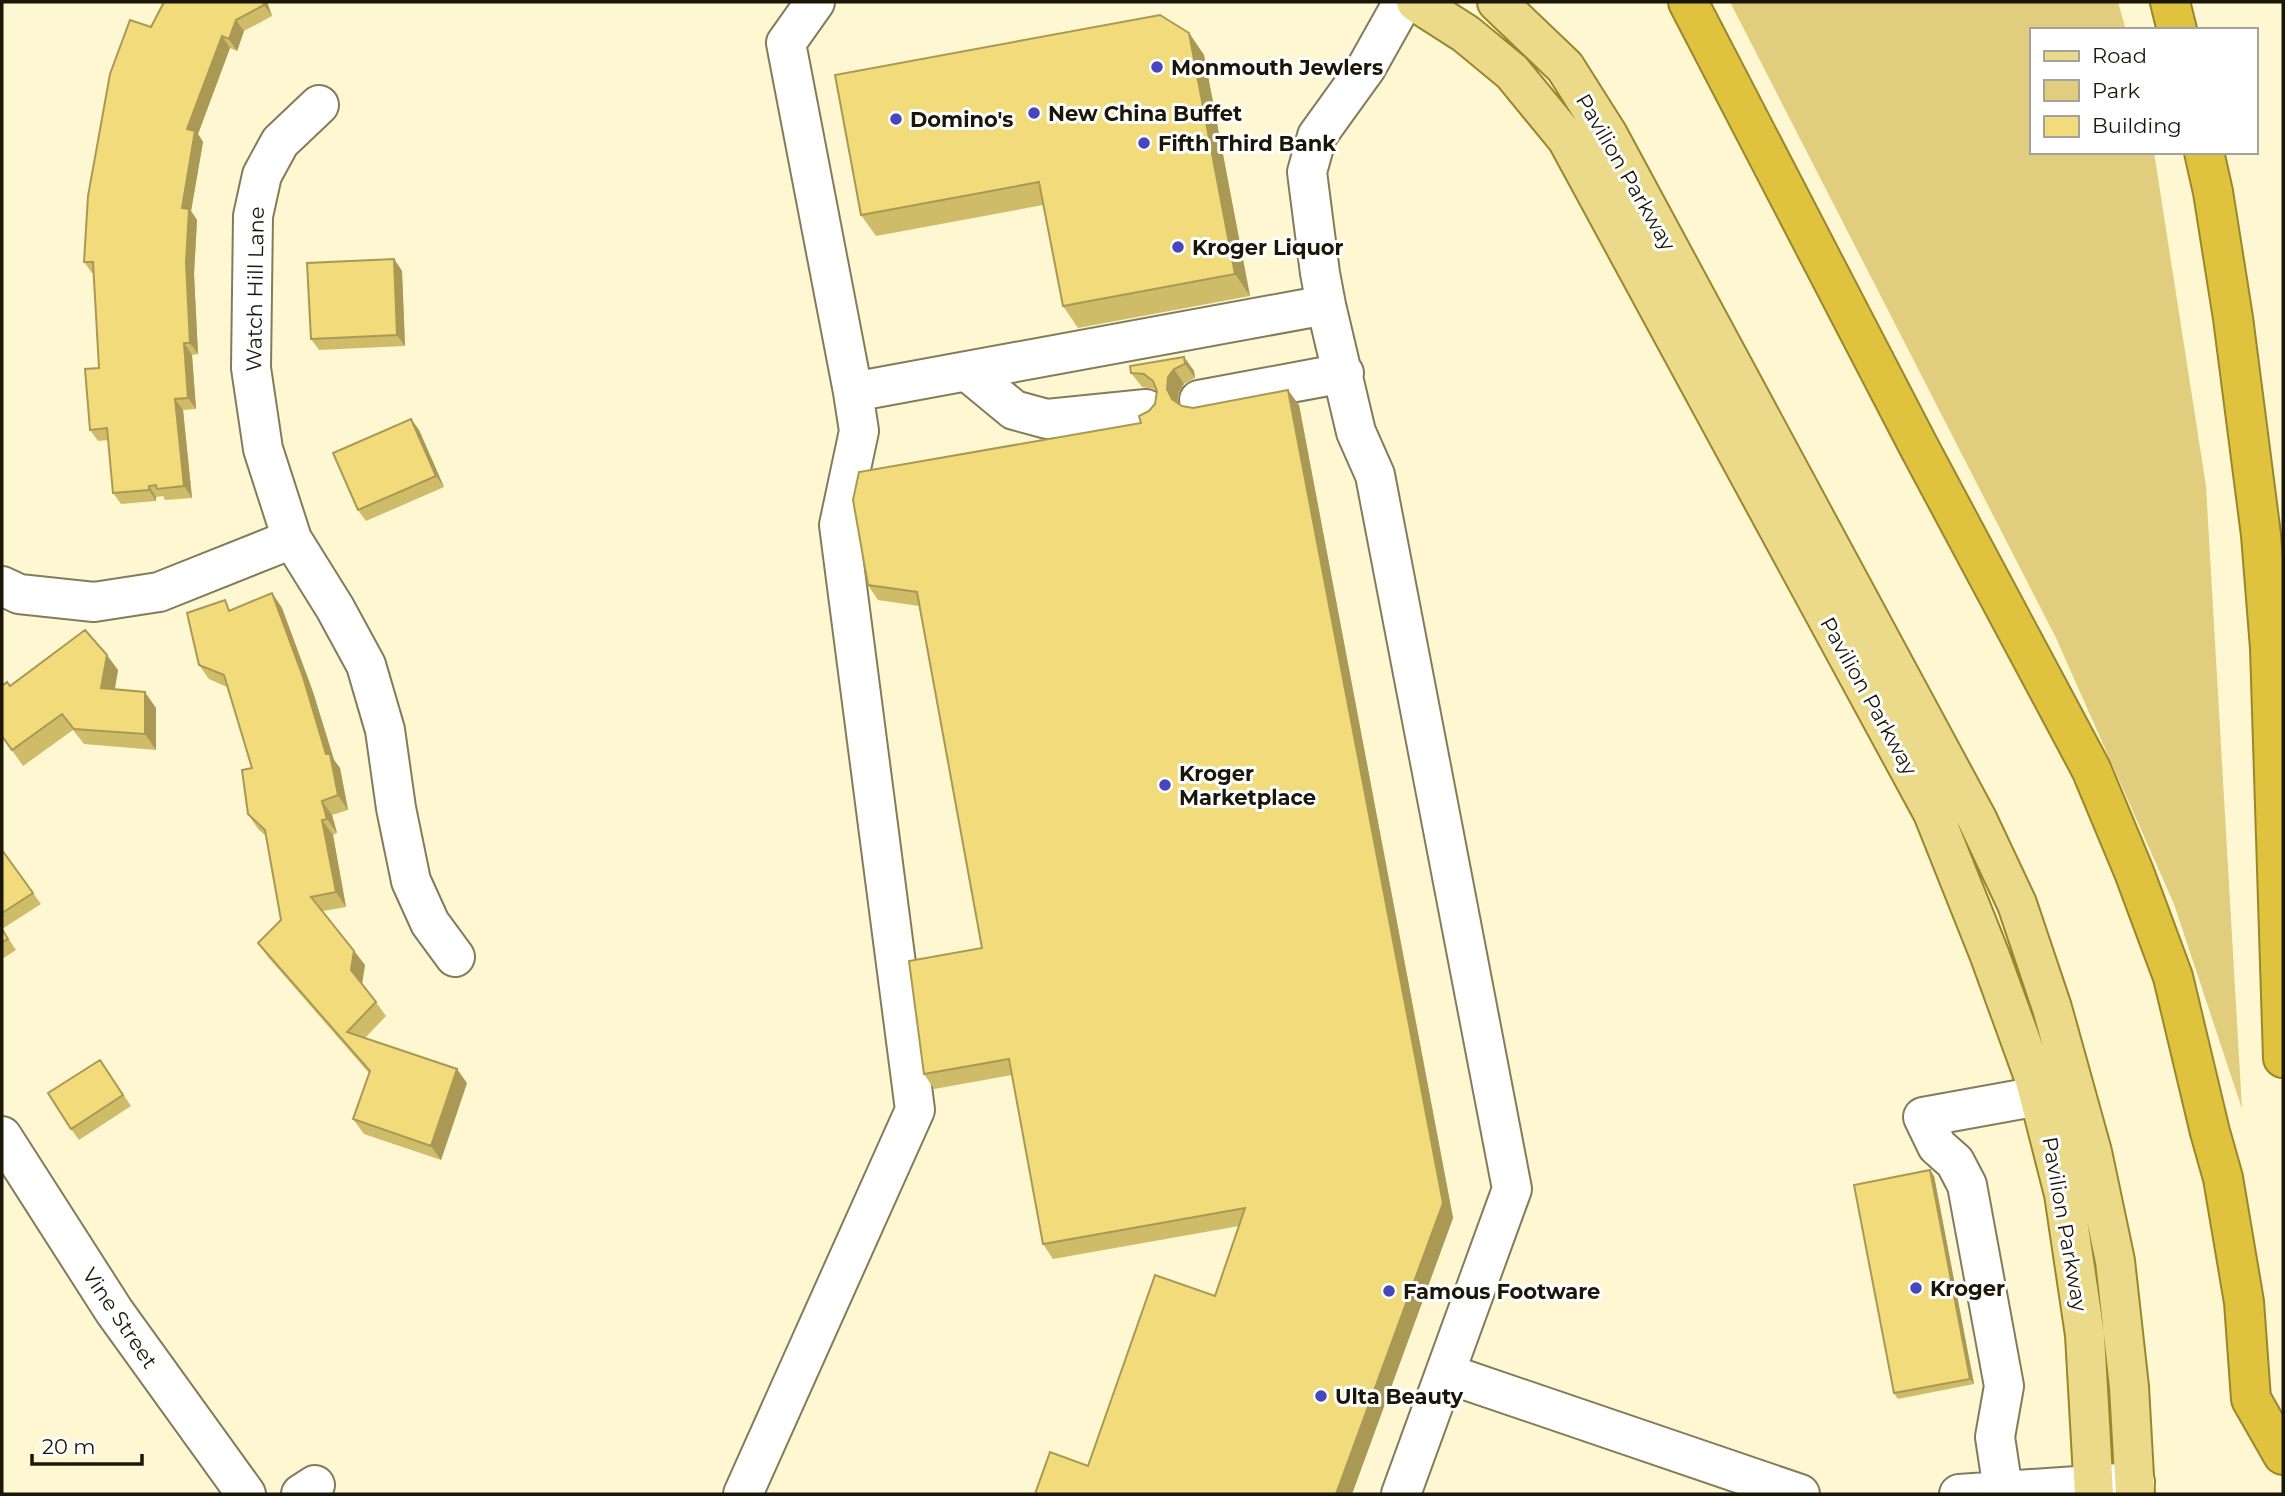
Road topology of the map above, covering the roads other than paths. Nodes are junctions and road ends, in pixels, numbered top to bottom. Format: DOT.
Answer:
graph roads {
  1 [pos="815,2"];
  2 [pos="1403,2"];
  3 [pos="1416,2"];
  4 [pos="1497,2"];
  5 [pos="1688,2"];
  6 [pos="2170,2"];
  7 [pos="2176,28"];
  8 [pos="319,106"];
  9 [pos="2204,154"];
  10 [pos="1326,305"];
  11 [pos="968,372"];
  12 [pos="1344,373"];
  13 [pos="853,393"];
  14 [pos="1199,400"];
  15 [pos="1146,410"];
  16 [pos="292,539"];
  17 [pos="2,586"];
  18 [pos="455,957"];
  19 [pos="2283,1058"];
  20 [pos="2058,1093"];
  21 [pos="2,1136"];
  22 [pos="1445,1373"];
  23 [pos="2283,1455"];
  24 [pos="2135,1488"];
  25 [pos="2003,1490"];
  26 [pos="2093,1490"];
  27 [pos="246,1494"];
  28 [pos="743,1494"];
  29 [pos="1401,1494"];
  30 [pos="1801,1494"];
  31 [pos="1959,1494"];
  1 -- 13 [label="street"];
  2 -- 10 [label="street"];
  3 -- 20 [label="main road, Pavilion Parkway"];
  4 -- 20 [label="main road, Pavilion Parkway"];
  5 -- 23 [label="highway"];
  6 -- 7 [label="highway"];
  8 -- 16 [label="street, Watch Hill Lane"];
  9 -- 19 [label="highway"];
  10 -- 11 [label="street"];
  10 -- 12 [label="street"];
  11 -- 13 [label="street"];
  11 -- 15 [label="street"];
  12 -- 14 [label="street"];
  12 -- 22 [label="street"];
  13 -- 28 [label="street"];
  16 -- 17 [label="street"];
  16 -- 18 [label="street, Watch Hill Lane"];
  20 -- 24 [label="main road, Pavilion Parkway"];
  20 -- 25 [label="street"];
  20 -- 26 [label="main road, Pavilion Parkway"];
  21 -- 27 [label="street, Vine Street"];
  22 -- 29 [label="street"];
  22 -- 30 [label="street"];
  24 -- 26 [label="street"];
  25 -- 26 [label="street"];
  25 -- 31 [label="street"];
}
